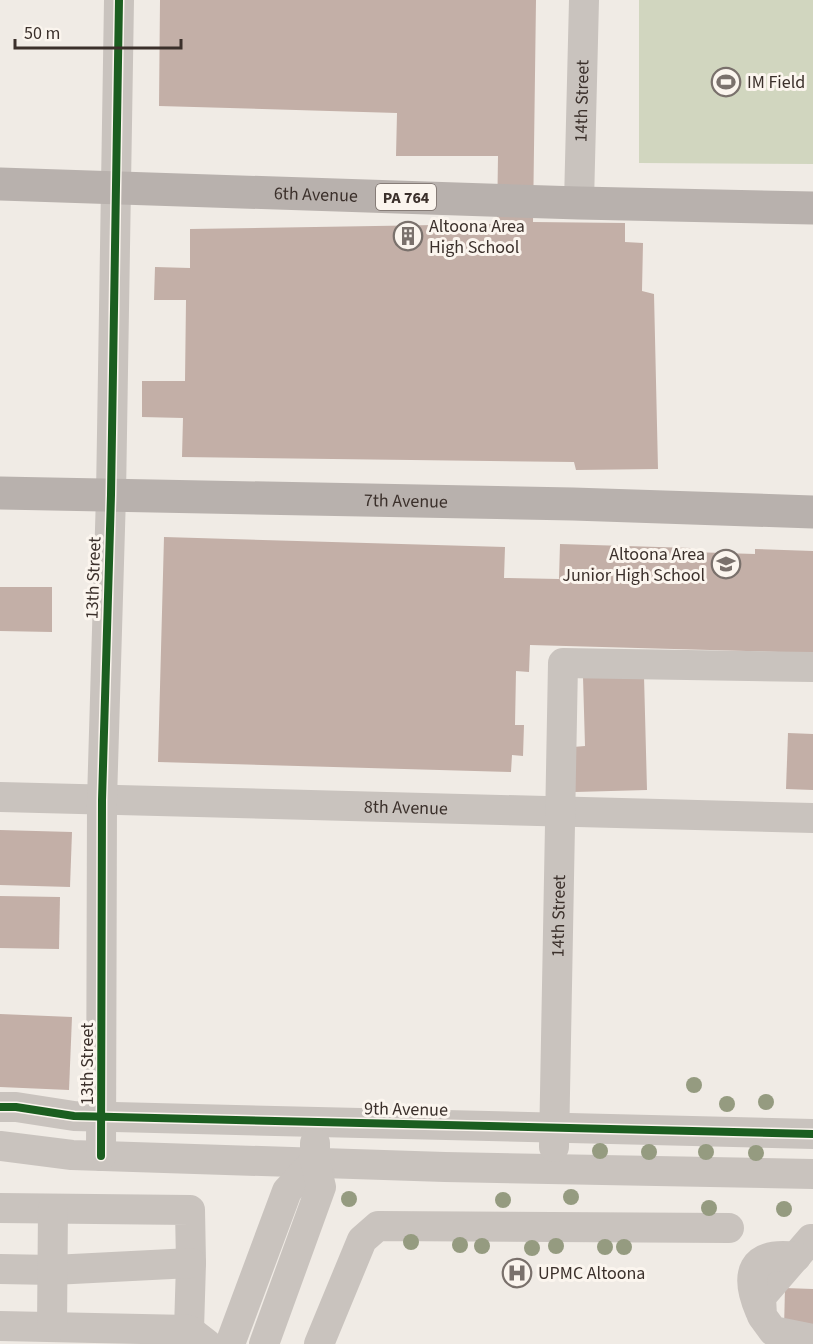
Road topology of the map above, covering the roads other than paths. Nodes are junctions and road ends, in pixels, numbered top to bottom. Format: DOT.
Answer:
graph roads {
  1 [pos="119,0"];
  2 [pos="584,0"];
  3 [pos="0,184"];
  4 [pos="116,186"];
  5 [pos="579,203"];
  6 [pos="813,208"];
  7 [pos="0,493"];
  8 [pos="111,495"];
  9 [pos="813,512"];
  10 [pos="813,667"];
  11 [pos="0,797"];
  12 [pos="102,800"];
  13 [pos="560,811"];
  14 [pos="813,818"];
  15 [pos="0,1107"];
  16 [pos="102,1116"];
  17 [pos="316,1122"];
  18 [pos="555,1127"];
  19 [pos="813,1134"];
  20 [pos="0,1146"];
  21 [pos="101,1156"];
  22 [pos="315,1161"];
  23 [pos="554,1168"];
  24 [pos="813,1174"];
  25 [pos="0,1208"];
  26 [pos="53,1209"];
  27 [pos="729,1228"];
  28 [pos="803,1248"];
  29 [pos="191,1263"];
  30 [pos="0,1269"];
  31 [pos="53,1270"];
  32 [pos="0,1326"];
  33 [pos="52,1327"];
  34 [pos="198,1337"];
  35 [pos="813,1339"];
  36 [pos="230,1344"];
  37 [pos="264,1344"];
  38 [pos="319,1344"];
  1 -- 4 [label="street, 13th Street"];
  2 -- 5 [label="street, 14th Street"];
  3 -- 4 [label="main road, 6th Avenue / PA 764"];
  4 -- 5 [label="main road, 6th Avenue / PA 764"];
  4 -- 8 [label="street, 13th Street"];
  5 -- 6 [label="main road, 6th Avenue / PA 764"];
  7 -- 8 [label="main road, 7th Avenue"];
  8 -- 9 [label="main road, 7th Avenue"];
  8 -- 12 [label="street, 13th Street"];
  10 -- 13 [label="street, 14th Street"];
  11 -- 12 [label="street, 8th Avenue"];
  12 -- 13 [label="street, 8th Avenue"];
  12 -- 16 [label="street, 13th Street"];
  13 -- 14 [label="street, 8th Avenue"];
  13 -- 18 [label="street, 14th Street"];
  15 -- 16 [label="street, 9th Avenue"];
  16 -- 17 [label="street, 9th Avenue"];
  16 -- 21 [label="street, 13th Street"];
  17 -- 18 [label="street, 9th Avenue"];
  17 -- 22 [label="street"];
  18 -- 19 [label="street, 9th Avenue"];
  18 -- 23 [label="street, 14th Street"];
  20 -- 21 [label="street"];
  21 -- 22 [label="street"];
  22 -- 23 [label="street"];
  22 -- 36 [label="street"];
  22 -- 37 [label="street"];
  23 -- 24 [label="street"];
  25 -- 26 [label="street"];
  26 -- 29 [label="street"];
  26 -- 31 [label="street"];
  27 -- 38 [label="street"];
  28 -- 35 [label="street"];
  29 -- 31 [label="street"];
  29 -- 34 [label="street"];
  30 -- 31 [label="street"];
  31 -- 33 [label="street"];
  32 -- 33 [label="street"];
  33 -- 34 [label="street"];
}
